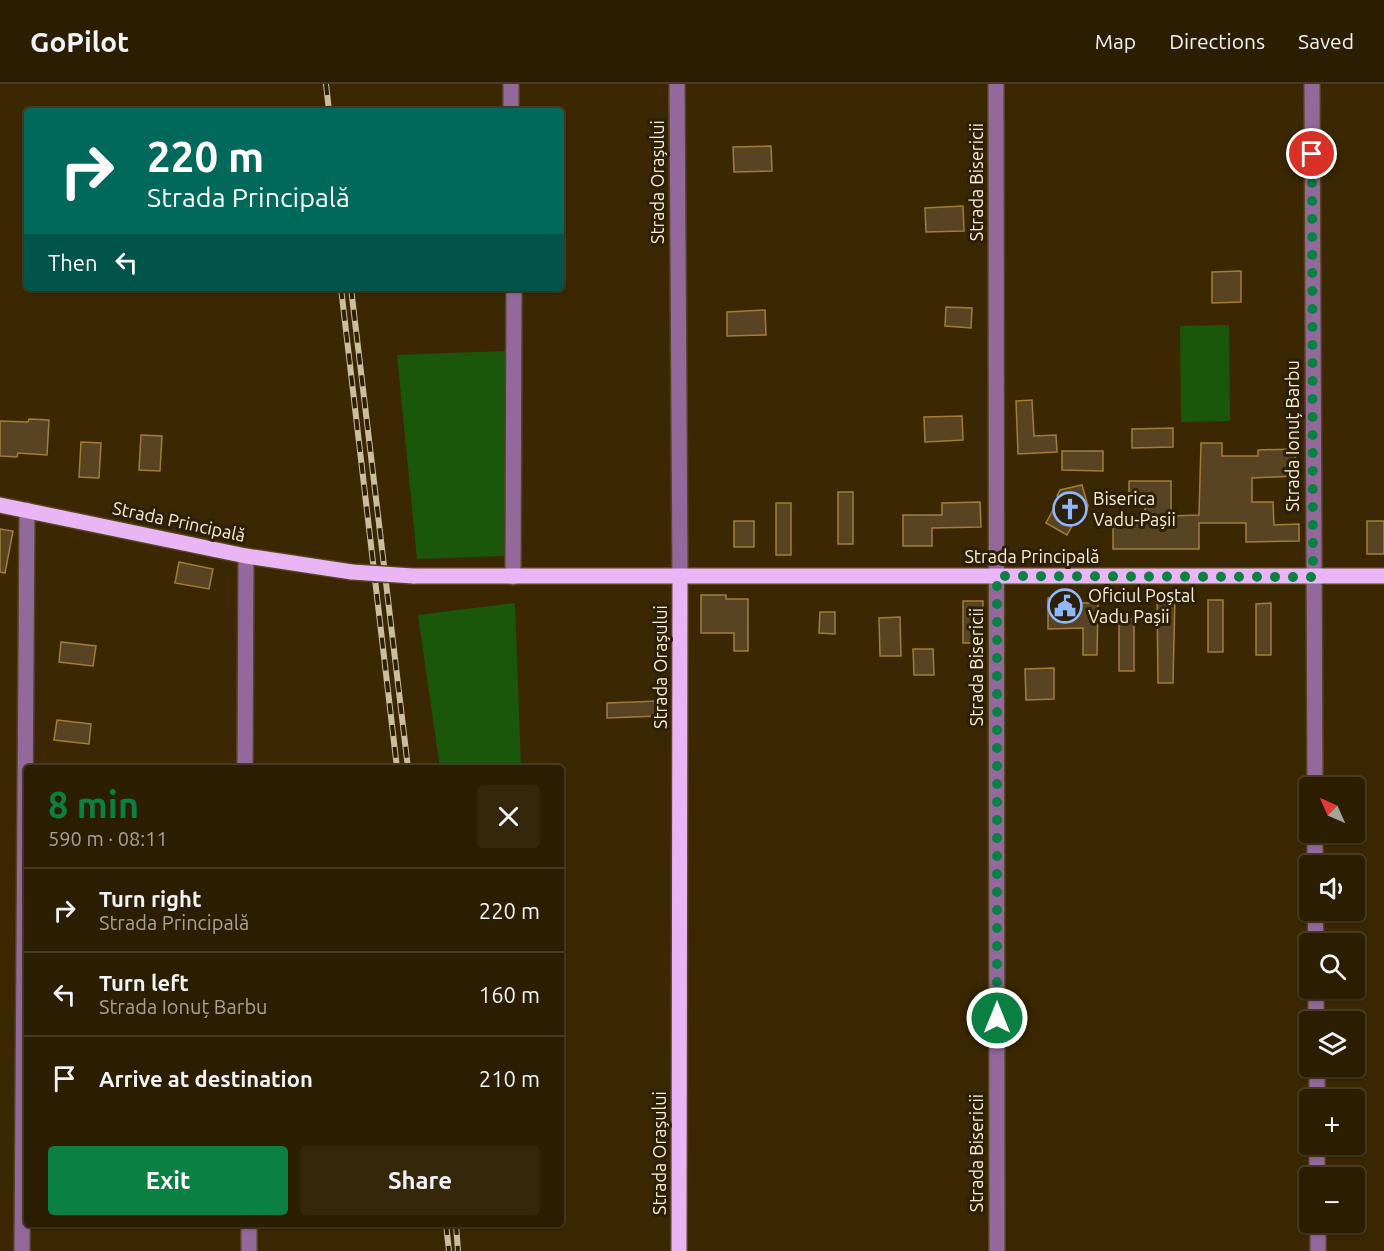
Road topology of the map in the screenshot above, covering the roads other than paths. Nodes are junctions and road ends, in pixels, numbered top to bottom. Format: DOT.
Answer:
graph roads {
  1 [pos="511,84"];
  2 [pos="677,84"];
  3 [pos="996,84"];
  4 [pos="1312,84"];
  5 [pos="511,108"];
  6 [pos="514,291"];
  7 [pos="0,505"];
  8 [pos="27,510"];
  9 [pos="246,556"];
  10 [pos="997,576"];
  11 [pos="1384,576"];
  12 [pos="513,577"];
  13 [pos="680,577"];
  14 [pos="1313,577"];
  15 [pos="25,765"];
  16 [pos="244,765"];
  17 [pos="1315,777"];
  18 [pos="24,955"];
  19 [pos="249,1227"];
  20 [pos="1318,1233"];
  21 [pos="22,1251"];
  22 [pos="249,1251"];
  23 [pos="679,1251"];
  24 [pos="997,1251"];
  25 [pos="1318,1251"];
  1 -- 5 [label="street"];
  2 -- 13 [label="street, Strada Orașului"];
  3 -- 10 [label="street, Strada Bisericii"];
  4 -- 14 [label="street, Strada Ionuț Barbu"];
  6 -- 12 [label="street"];
  7 -- 8 [label="main road, Strada Principală"];
  8 -- 9 [label="main road, Strada Principală"];
  8 -- 15 [label="street"];
  9 -- 12 [label="main road, Strada Principală, bridge"];
  9 -- 16 [label="street"];
  10 -- 13 [label="main road, Strada Principală"];
  10 -- 14 [label="main road, Strada Principală"];
  10 -- 24 [label="street, Strada Bisericii"];
  11 -- 14 [label="main road, Strada Principală"];
  12 -- 13 [label="main road, Strada Principală"];
  13 -- 23 [label="main road, Strada Orașului"];
  14 -- 17 [label="street, Strada Ionuț Barbu"];
  18 -- 21 [label="street"];
  19 -- 22 [label="street"];
  20 -- 25 [label="street"];
}
